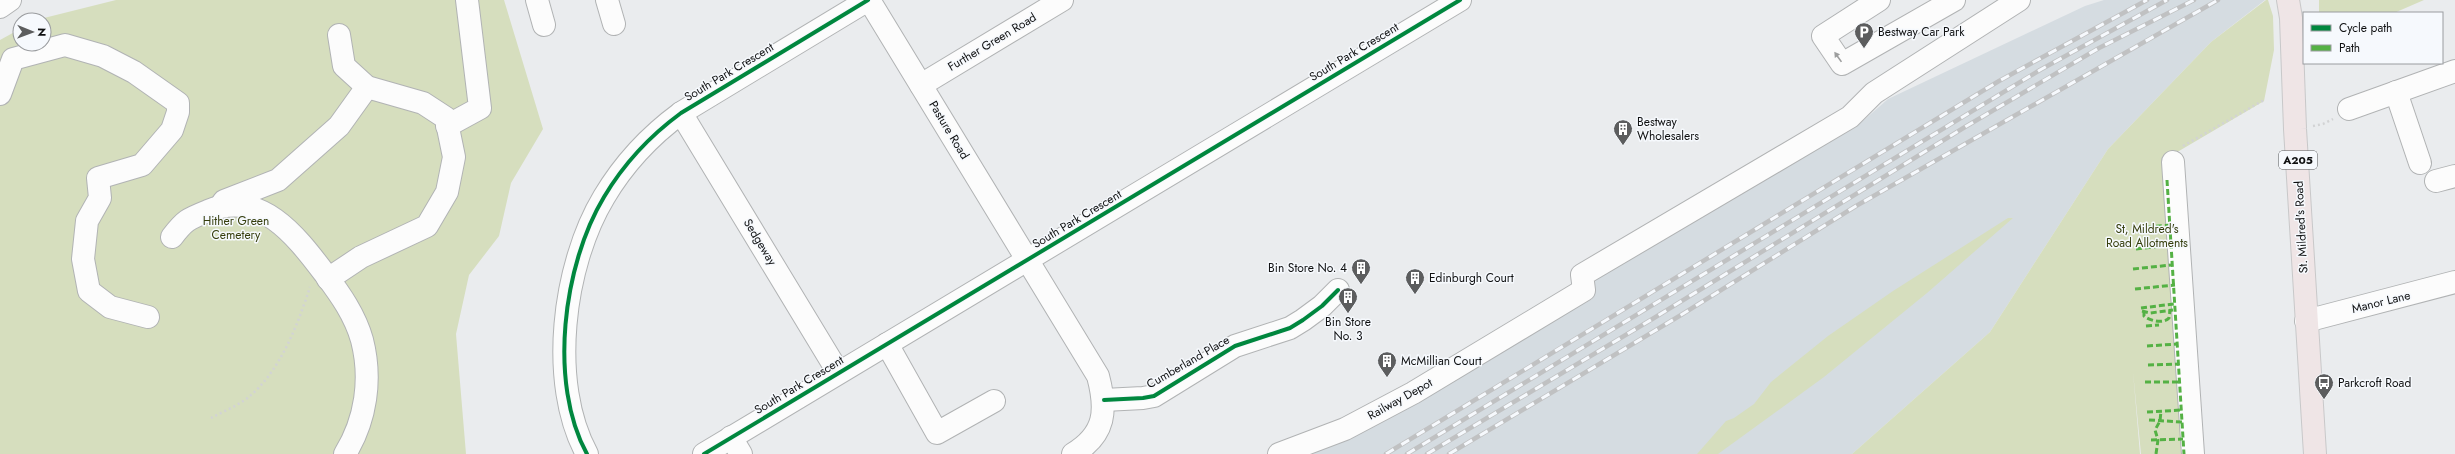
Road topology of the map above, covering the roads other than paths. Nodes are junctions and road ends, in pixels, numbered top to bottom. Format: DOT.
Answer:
graph roads {
  1 [pos="10,0"];
  2 [pos="467,0"];
  3 [pos="537,0"];
  4 [pos="607,0"];
  5 [pos="869,0"];
  6 [pos="1062,0"];
  7 [pos="1460,0"];
  8 [pos="1879,0"];
  9 [pos="1954,0"];
  10 [pos="2020,0"];
  11 [pos="2288,0"];
  12 [pos="0,7"];
  13 [pos="614,24"];
  14 [pos="544,25"];
  15 [pos="339,35"];
  16 [pos="6,61"];
  17 [pos="2455,71"];
  18 [pos="921,85"];
  19 [pos="367,87"];
  20 [pos="2396,92"];
  21 [pos="0,94"];
  22 [pos="2349,109"];
  23 [pos="681,113"];
  24 [pos="447,126"];
  25 [pos="2176,155"];
  26 [pos="2420,163"];
  27 [pos="221,207"];
  28 [pos="172,237"];
  29 [pos="1028,260"];
  30 [pos="322,271"];
  31 [pos="2455,282"];
  32 [pos="1338,290"];
  33 [pos="148,317"];
  34 [pos="2306,321"];
  35 [pos="887,344"];
  36 [pos="838,372"];
  37 [pos="994,400"];
  38 [pos="1104,400"];
  39 [pos="736,445"];
  40 [pos="345,454"];
  41 [pos="588,454"];
  42 [pos="704,454"];
  43 [pos="1073,454"];
  44 [pos="1278,454"];
  45 [pos="2193,454"];
  46 [pos="2315,454"];
  1 -- 12 [label="street"];
  2 -- 24 [label="street"];
  3 -- 14 [label="street"];
  4 -- 13 [label="street"];
  5 -- 18 [label="street, Pasture Road"];
  5 -- 23 [label="street, South Park Crescent"];
  6 -- 18 [label="street, Further Green Road"];
  7 -- 29 [label="street, South Park Crescent"];
  9 -- 8 [label="street, one-way"];
  10 -- 44 [label="street, Railway Depot"];
  11 -- 34 [label="highway, St. Mildred's Road / A205"];
  15 -- 19 [label="street"];
  16 -- 21 [label="street"];
  16 -- 33 [label="street"];
  17 -- 20 [label="street"];
  18 -- 29 [label="street, Pasture Road"];
  19 -- 24 [label="street"];
  19 -- 27 [label="street"];
  20 -- 22 [label="street"];
  20 -- 26 [label="street"];
  23 -- 36 [label="street, Sedgeway"];
  23 -- 41 [label="street, South Park Crescent"];
  24 -- 30 [label="street"];
  25 -- 45 [label="street"];
  27 -- 28 [label="street"];
  27 -- 30 [label="street"];
  29 -- 35 [label="street, South Park Crescent"];
  29 -- 38 [label="street"];
  30 -- 40 [label="street"];
  31 -- 34 [label="street, Manor Lane"];
  32 -- 38 [label="street, Cumberland Place"];
  34 -- 46 [label="highway, St. Mildred's Road / A205"];
  35 -- 36 [label="street, South Park Crescent"];
  35 -- 37 [label="street"];
  36 -- 39 [label="street, South Park Crescent"];
  38 -- 43 [label="street"];
  39 -- 42 [label="street, South Park Crescent"];
}
